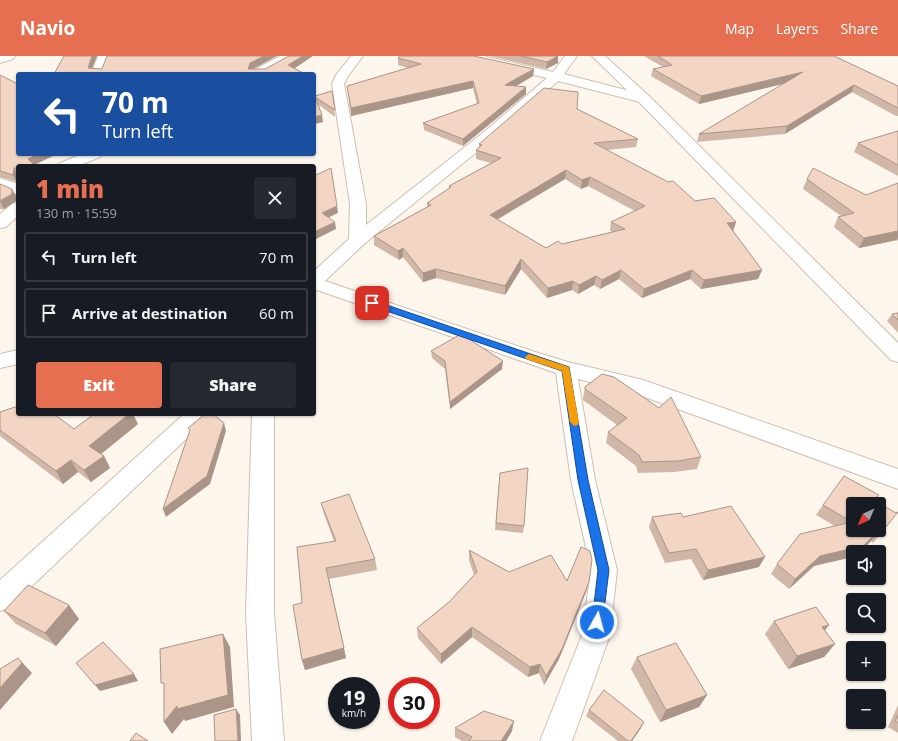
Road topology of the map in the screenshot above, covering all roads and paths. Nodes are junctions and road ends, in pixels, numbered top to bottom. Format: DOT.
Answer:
graph roads {
  1 [pos="8,56"];
  2 [pos="104,56"];
  3 [pos="288,56"];
  4 [pos="357,56"];
  5 [pos="466,56"];
  6 [pos="571,56"];
  7 [pos="598,56"];
  8 [pos="0,59"];
  9 [pos="98,72"];
  10 [pos="260,72"];
  11 [pos="556,76"];
  12 [pos="644,99"];
  13 [pos="90,156"];
  14 [pos="70,164"];
  15 [pos="0,183"];
  16 [pos="16,189"];
  17 [pos="16,209"];
  18 [pos="0,223"];
  19 [pos="358,240"];
  20 [pos="316,280"];
  21 [pos="316,283"];
  22 [pos="898,355"];
  23 [pos="16,357"];
  24 [pos="0,361"];
  25 [pos="566,369"];
  26 [pos="196,416"];
  27 [pos="263,416"];
  28 [pos="898,479"];
  29 [pos="0,598"];
  30 [pos="268,741"];
  31 [pos="556,741"];
  1 -- 8 [label="street"];
  2 -- 9 [label="street"];
  3 -- 10 [label="street"];
  4 -- 19 [label="street"];
  5 -- 11 [label="street"];
  6 -- 11 [label="street"];
  7 -- 12 [label="street"];
  11 -- 12 [label="street"];
  11 -- 19 [label="street"];
  12 -- 22 [label="street"];
  13 -- 14 [label="street"];
  15 -- 16 [label="street"];
  17 -- 18 [label="street"];
  19 -- 20 [label="street"];
  21 -- 25 [label="street"];
  23 -- 24 [label="street"];
  25 -- 28 [label="street"];
  25 -- 31 [label="street"];
  26 -- 29 [label="street"];
  27 -- 30 [label="street"];
}
